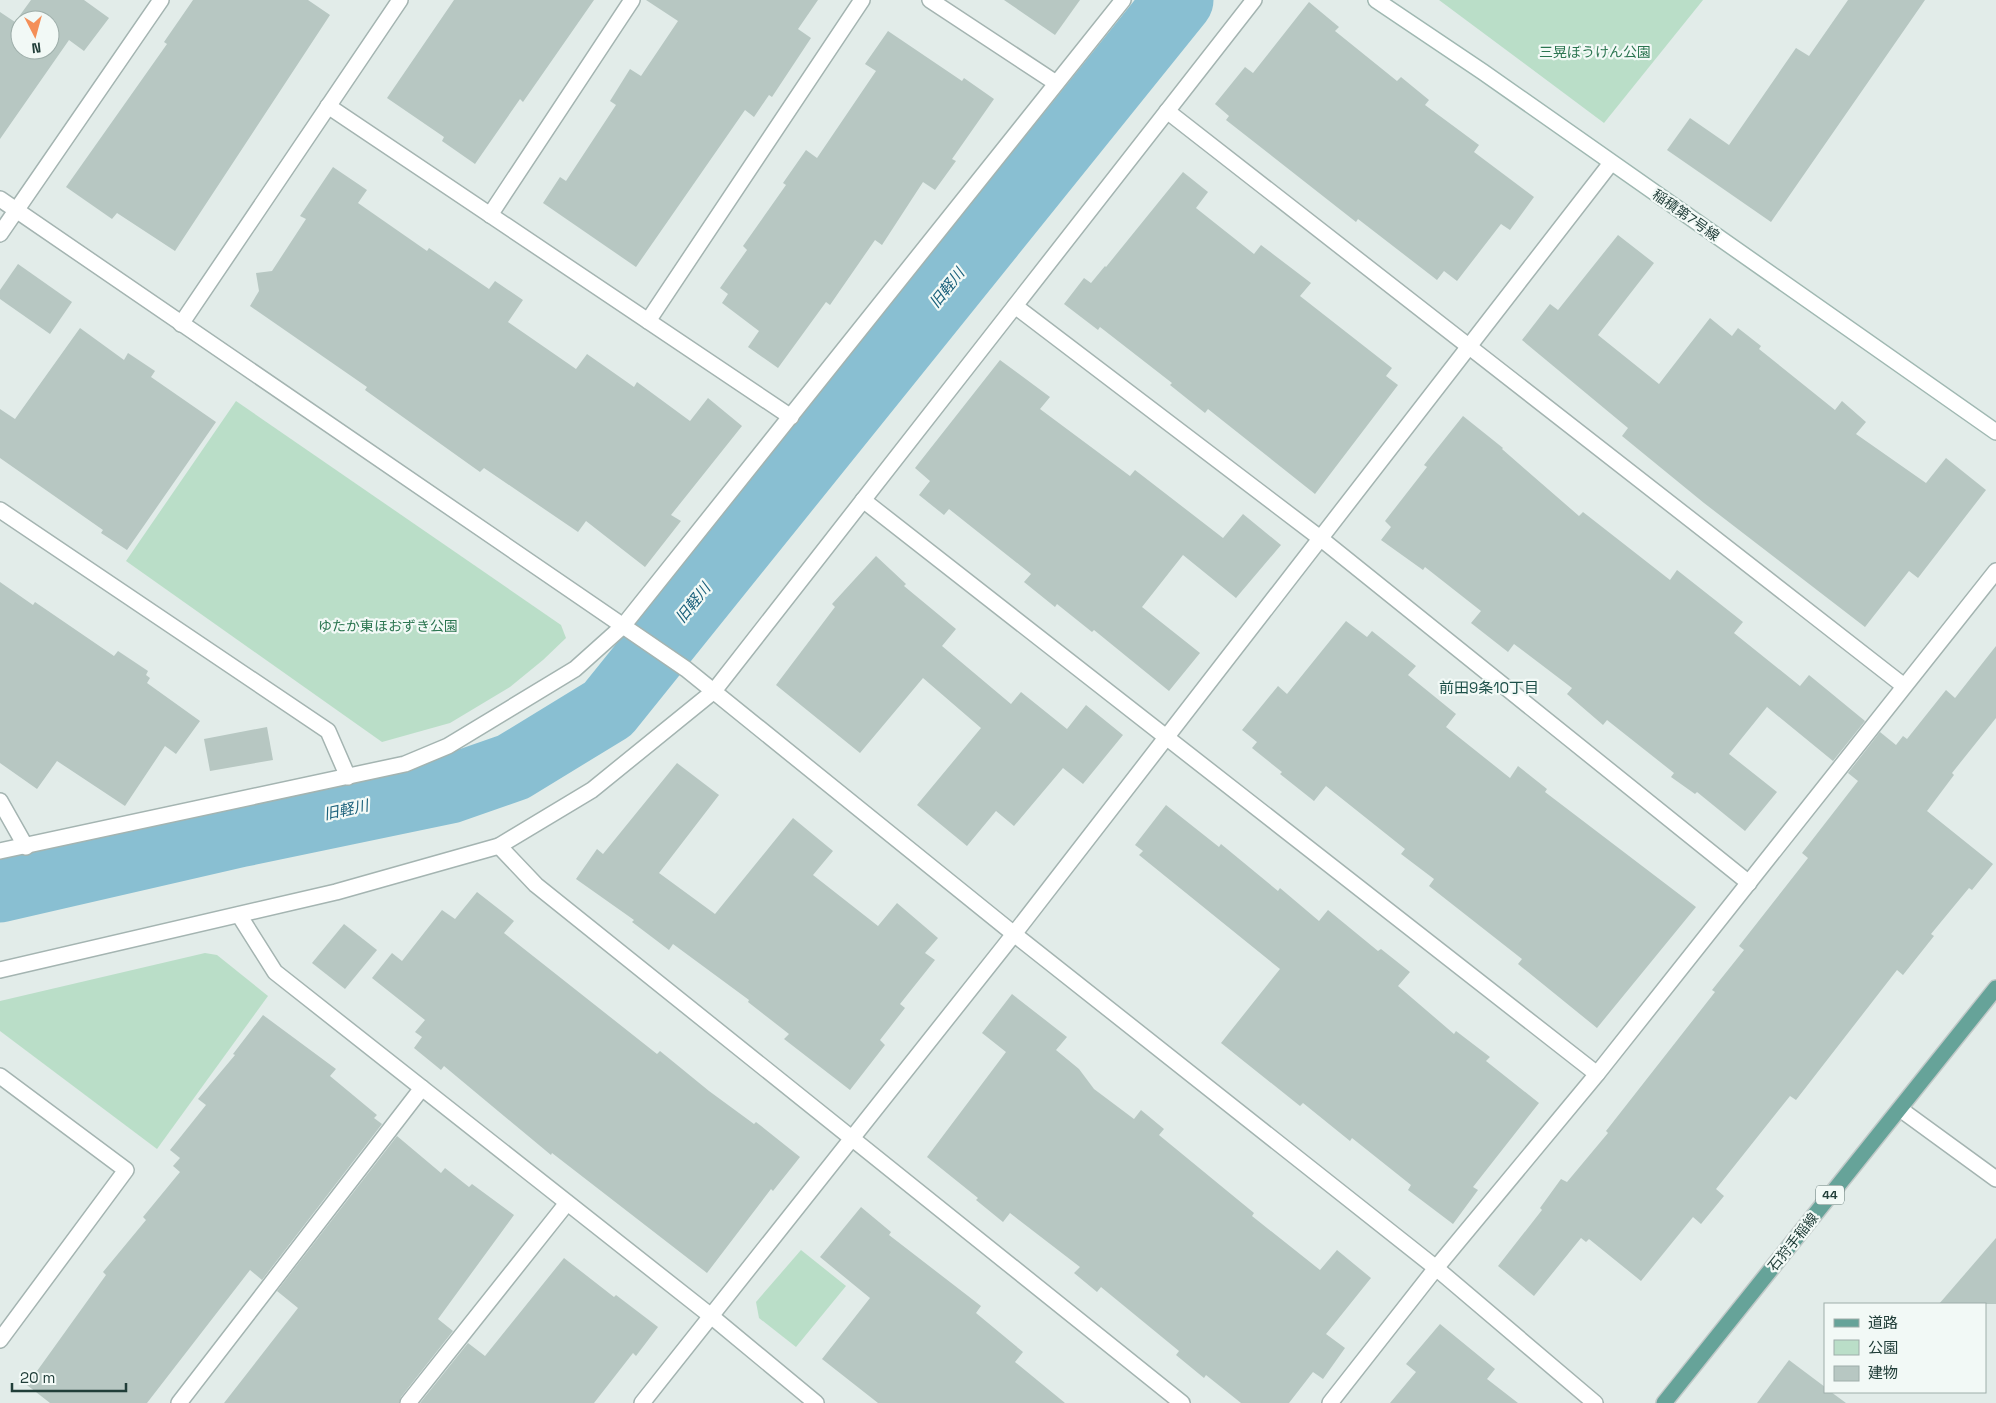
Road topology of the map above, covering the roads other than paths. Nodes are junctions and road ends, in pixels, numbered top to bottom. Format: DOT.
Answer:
graph roads {
  1 [pos="162,0"];
  2 [pos="400,0"];
  3 [pos="632,0"];
  4 [pos="862,0"];
  5 [pos="930,0"];
  6 [pos="1123,0"];
  7 [pos="1254,0"];
  8 [pos="1376,0"];
  9 [pos="1056,83"];
  10 [pos="328,106"];
  11 [pos="1167,111"];
  12 [pos="1612,163"];
  13 [pos="0,199"];
  14 [pos="16,210"];
  15 [pos="490,215"];
  16 [pos="0,234"];
  17 [pos="1015,306"];
  18 [pos="648,321"];
  19 [pos="181,324"];
  20 [pos="1470,346"];
  21 [pos="791,417"];
  22 [pos="1996,432"];
  23 [pos="863,500"];
  24 [pos="0,510"];
  25 [pos="1320,538"];
  26 [pos="1996,571"];
  27 [pos="623,626"];
  28 [pos="1904,686"];
  29 [pos="714,691"];
  30 [pos="1166,738"];
  31 [pos="348,777"];
  32 [pos="0,800"];
  33 [pos="499,846"];
  34 [pos="26,847"];
  35 [pos="0,851"];
  36 [pos="1749,882"];
  37 [pos="239,915"];
  38 [pos="1014,934"];
  39 [pos="0,970"];
  40 [pos="1996,988"];
  41 [pos="1598,1074"];
  42 [pos="0,1076"];
  43 [pos="422,1088"];
  44 [pos="1900,1108"];
  45 [pos="852,1139"];
  46 [pos="1996,1179"];
  47 [pos="567,1203"];
  48 [pos="1436,1268"];
  49 [pos="711,1316"];
  50 [pos="0,1340"];
  51 [pos="179,1403"];
  52 [pos="408,1403"];
  53 [pos="642,1403"];
  54 [pos="816,1403"];
  55 [pos="1182,1403"];
  56 [pos="1330,1403"];
  57 [pos="1595,1403"];
  58 [pos="1664,1403"];
  1 -- 14 [label="street"];
  2 -- 10 [label="street"];
  3 -- 15 [label="street"];
  4 -- 18 [label="street"];
  5 -- 9 [label="street"];
  6 -- 9 [label="street"];
  7 -- 11 [label="street"];
  8 -- 12 [label="street, 稲積第7号線"];
  9 -- 21 [label="street"];
  10 -- 15 [label="street"];
  10 -- 19 [label="street"];
  11 -- 17 [label="street"];
  11 -- 20 [label="street"];
  12 -- 20 [label="street"];
  12 -- 22 [label="street, 稲積第7号線"];
  13 -- 14 [label="street"];
  14 -- 16 [label="street"];
  14 -- 19 [label="street"];
  15 -- 18 [label="street"];
  17 -- 23 [label="street"];
  17 -- 25 [label="street"];
  18 -- 21 [label="street"];
  19 -- 27 [label="street"];
  20 -- 25 [label="street"];
  20 -- 28 [label="street"];
  21 -- 27 [label="street"];
  23 -- 29 [label="street"];
  23 -- 30 [label="street"];
  24 -- 31 [label="street"];
  25 -- 30 [label="street"];
  25 -- 36 [label="street"];
  26 -- 28 [label="street"];
  27 -- 29 [label="street"];
  27 -- 31 [label="street"];
  28 -- 36 [label="street"];
  29 -- 33 [label="street"];
  29 -- 38 [label="street"];
  30 -- 38 [label="street"];
  30 -- 41 [label="street"];
  31 -- 34 [label="street"];
  32 -- 34 [label="street"];
  33 -- 37 [label="street"];
  33 -- 45 [label="street"];
  34 -- 35 [label="street"];
  36 -- 41 [label="street"];
  37 -- 39 [label="street"];
  37 -- 43 [label="street"];
  38 -- 45 [label="street"];
  38 -- 48 [label="street"];
  40 -- 44 [label="main road, 石狩手稲線 / 44"];
  41 -- 48 [label="street"];
  42 -- 50 [label="street"];
  43 -- 47 [label="street"];
  43 -- 51 [label="street"];
  44 -- 46 [label="street"];
  44 -- 58 [label="main road, 石狩手稲線 / 44"];
  45 -- 49 [label="street"];
  45 -- 55 [label="street"];
  47 -- 49 [label="street"];
  47 -- 52 [label="street"];
  48 -- 56 [label="street"];
  48 -- 57 [label="street"];
  49 -- 53 [label="street"];
  49 -- 54 [label="street"];
}
